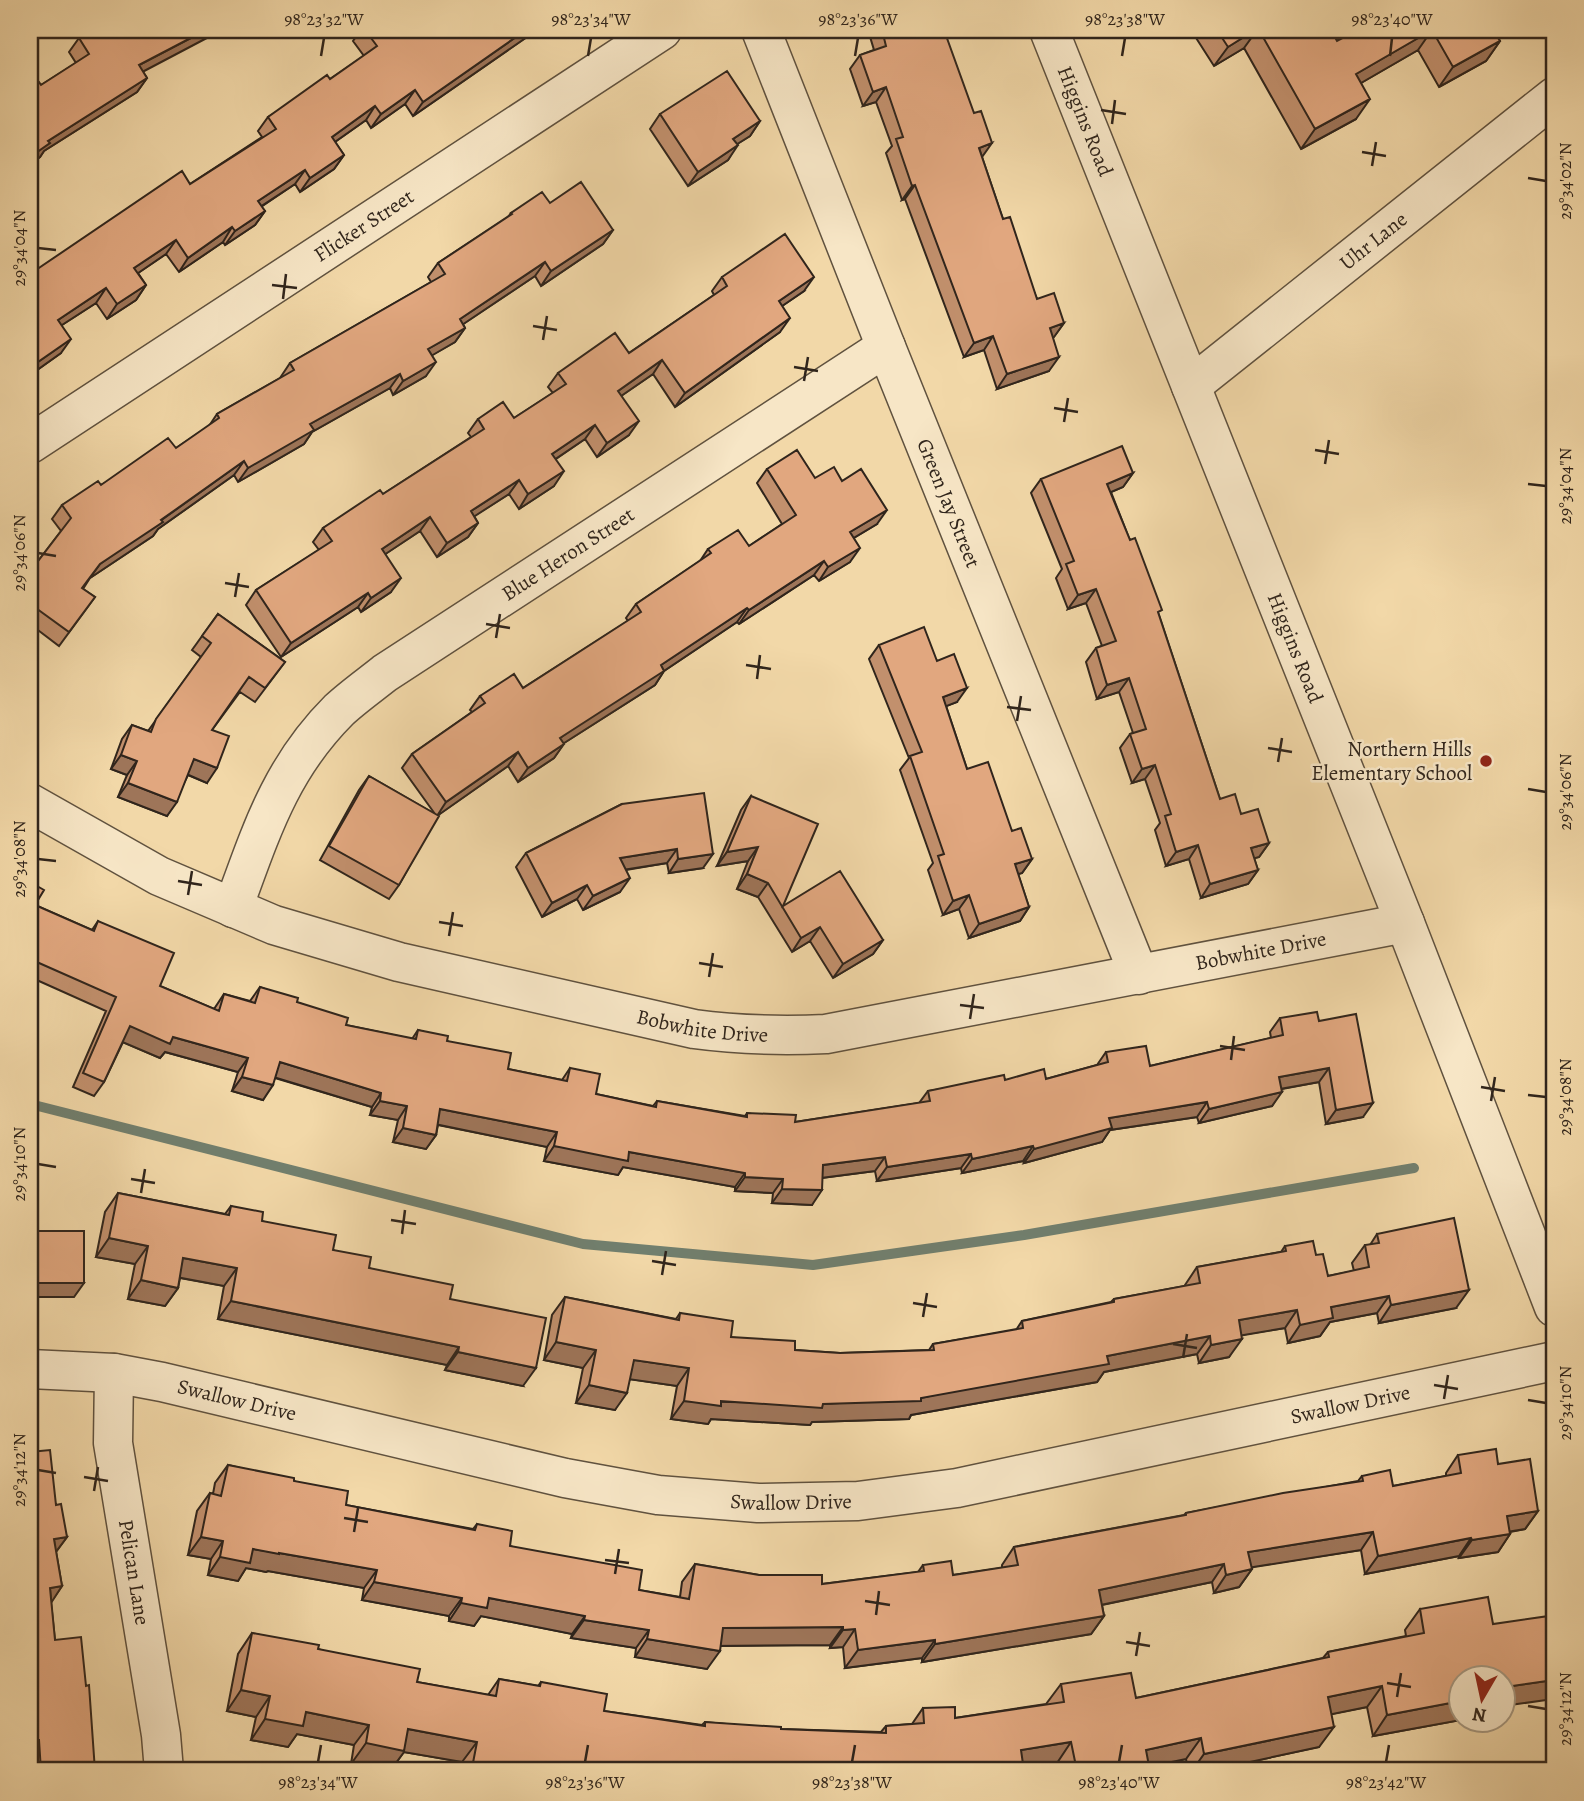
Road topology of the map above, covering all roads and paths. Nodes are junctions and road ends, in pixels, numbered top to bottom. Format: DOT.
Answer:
graph roads {
  1 [pos="662,30"];
  2 [pos="761,30"];
  3 [pos="1049,30"];
  4 [pos="1554,97"];
  5 [pos="886,347"];
  6 [pos="1191,386"];
  7 [pos="30,444"];
  8 [pos="30,803"];
  9 [pos="233,908"];
  10 [pos="1405,923"];
  11 [pos="1139,975"];
  12 [pos="1554,1307"];
  13 [pos="1554,1361"];
  14 [pos="30,1369"];
  15 [pos="114,1373"];
  16 [pos="164,1771"];
  1 -- 7 [label="street, Flicker Street"];
  2 -- 5 [label="street, Green Jay Street"];
  3 -- 6 [label="street, Higgins Road"];
  4 -- 6 [label="street, Uhr Lane"];
  5 -- 9 [label="street, Blue Heron Street"];
  5 -- 11 [label="street, Green Jay Street"];
  6 -- 10 [label="street, Higgins Road"];
  8 -- 9 [label="street, Bobwhite Drive"];
  9 -- 11 [label="street, Bobwhite Drive"];
  10 -- 11 [label="street, Bobwhite Drive"];
  10 -- 12 [label="street, Higgins Road"];
  13 -- 15 [label="street, Swallow Drive"];
  14 -- 15 [label="street, Swallow Drive"];
  15 -- 16 [label="street, Pelican Lane"];
}
